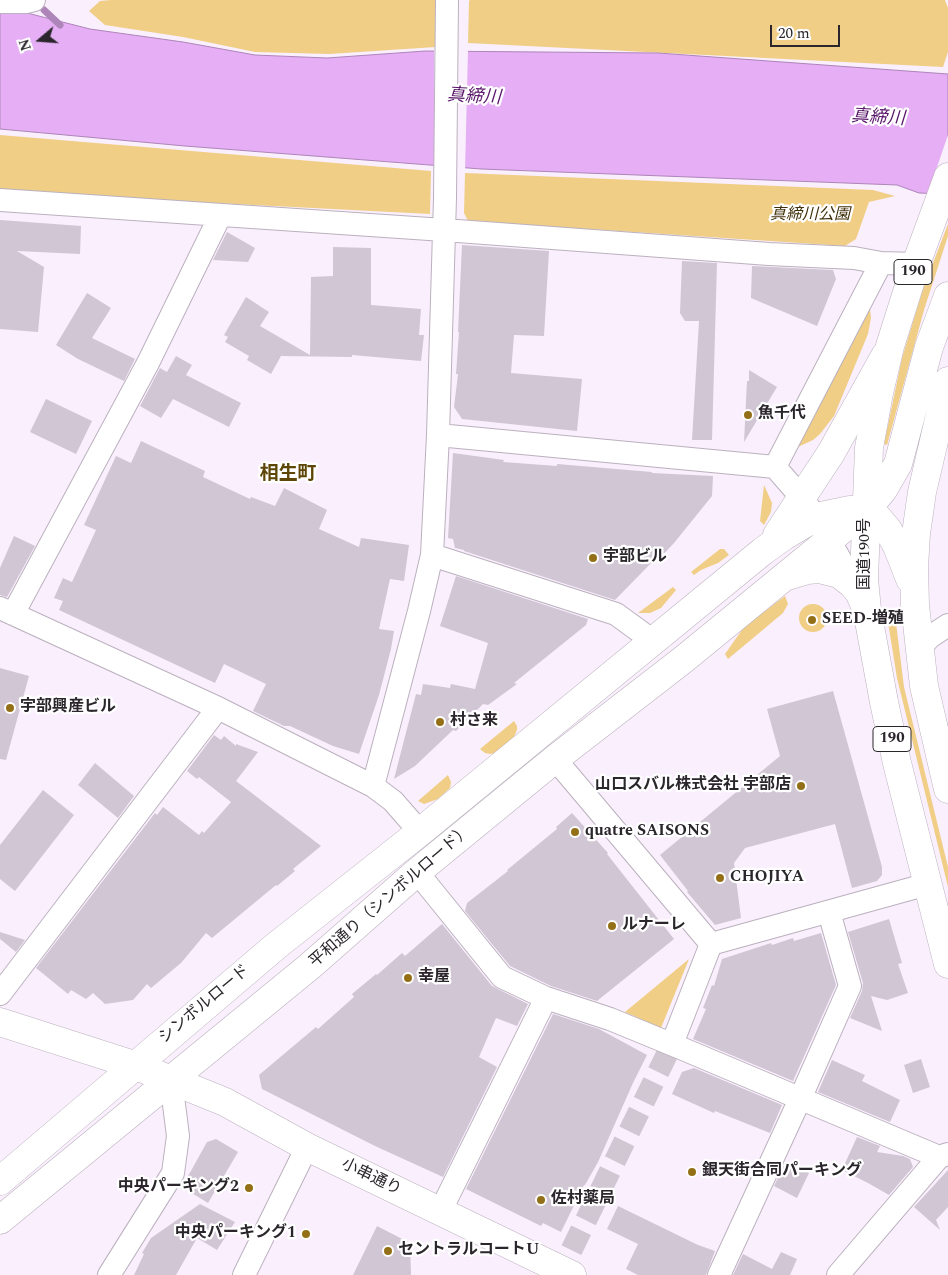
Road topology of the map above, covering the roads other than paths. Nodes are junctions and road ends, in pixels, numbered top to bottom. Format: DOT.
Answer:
graph roads {
  1 [pos="34,0"];
  2 [pos="448,0"];
  3 [pos="0,2"];
  4 [pos="944,188"];
  5 [pos="0,200"];
  6 [pos="220,216"];
  7 [pos="444,230"];
  8 [pos="881,263"];
  9 [pos="916,264"];
  10 [pos="948,296"];
  11 [pos="890,346"];
  12 [pos="948,381"];
  13 [pos="438,434"];
  14 [pos="775,467"];
  15 [pos="866,510"];
  16 [pos="816,518"];
  17 [pos="432,555"];
  18 [pos="784,578"];
  19 [pos="863,601"];
  20 [pos="915,605"];
  21 [pos="7,611"];
  22 [pos="948,626"];
  23 [pos="653,641"];
  24 [pos="920,649"];
  25 [pos="218,708"];
  26 [pos="555,759"];
  27 [pos="373,786"];
  28 [pos="948,788"];
  29 [pos="420,832"];
  30 [pos="417,872"];
  31 [pos="928,884"];
  32 [pos="829,912"];
  33 [pos="711,944"];
  34 [pos="276,946"];
  35 [pos="948,964"];
  36 [pos="0,994"];
  37 [pos="546,998"];
  38 [pos="0,1022"];
  39 [pos="672,1044"];
  40 [pos="134,1065"];
  41 [pos="171,1081"];
  42 [pos="800,1099"];
  43 [pos="307,1147"];
  44 [pos="944,1156"];
  45 [pos="0,1180"];
  46 [pos="440,1212"];
  47 [pos="0,1220"];
  48 [pos="109,1275"];
  49 [pos="244,1275"];
  50 [pos="572,1275"];
  51 [pos="719,1275"];
  52 [pos="838,1275"];
  1 -- 3 [label="street"];
  2 -- 7 [label="street"];
  4 -- 9 [label="main road, 国道190号 / 190"];
  5 -- 6 [label="street"];
  6 -- 7 [label="street"];
  6 -- 21 [label="street"];
  7 -- 8 [label="street"];
  7 -- 13 [label="street"];
  8 -- 9 [label="street"];
  8 -- 14 [label="street"];
  9 -- 11 [label="main road, 国道190号 / 190"];
  10 -- 15 [label="main road, 平和通り（シンボルロード）"];
  11 -- 15 [label="main road, 国道190号 / 190"];
  11 -- 16 [label="main road, 平和通り（シンボルロード）"];
  12 -- 20 [label="main road, 190"];
  13 -- 14 [label="street"];
  13 -- 17 [label="street"];
  14 -- 16 [label="street"];
  15 -- 16 [label="main road, 平和通り（シンボルロード）"];
  15 -- 19 [label="main road, 国道190号 / 190"];
  15 -- 20 [label="main road"];
  16 -- 18 [label="main road, 平和通り（シンボルロード）"];
  16 -- 19 [label="street"];
  16 -- 23 [label="main road, 平和通り（シンボルロード）"];
  17 -- 23 [label="street"];
  17 -- 27 [label="street"];
  18 -- 19 [label="main road"];
  18 -- 26 [label="main road, 平和通り（シンボルロード）"];
  19 -- 31 [label="main road, 国道190号 / 190"];
  20 -- 24 [label="main road, 190"];
  21 -- 25 [label="street"];
  22 -- 24 [label="street"];
  23 -- 29 [label="main road, 平和通り（シンボルロード）"];
  24 -- 28 [label="main road, 190"];
  25 -- 27 [label="street"];
  25 -- 36 [label="street"];
  26 -- 30 [label="main road, 平和通り（シンボルロード）"];
  26 -- 33 [label="street"];
  27 -- 29 [label="street"];
  29 -- 34 [label="main road, 平和通り（シンボルロード）"];
  30 -- 37 [label="street"];
  30 -- 41 [label="main road, 平和通り（シンボルロード）"];
  31 -- 32 [label="street"];
  31 -- 35 [label="main road, 国道190号 / 190"];
  32 -- 33 [label="street"];
  32 -- 42 [label="street"];
  33 -- 39 [label="street"];
  34 -- 40 [label="main road, シンボルロード"];
  37 -- 39 [label="street"];
  37 -- 46 [label="street"];
  38 -- 40 [label="main road"];
  39 -- 42 [label="street"];
  40 -- 41 [label="main road, 小串通り"];
  40 -- 45 [label="main road"];
  41 -- 43 [label="main road, 小串通り"];
  41 -- 47 [label="main road, 平和通り（シンボルロード）"];
  41 -- 48 [label="street"];
  42 -- 44 [label="street"];
  42 -- 51 [label="street"];
  43 -- 46 [label="main road, 小串通り"];
  43 -- 49 [label="street"];
  44 -- 52 [label="street"];
  46 -- 50 [label="main road, 小串通り"];
}
